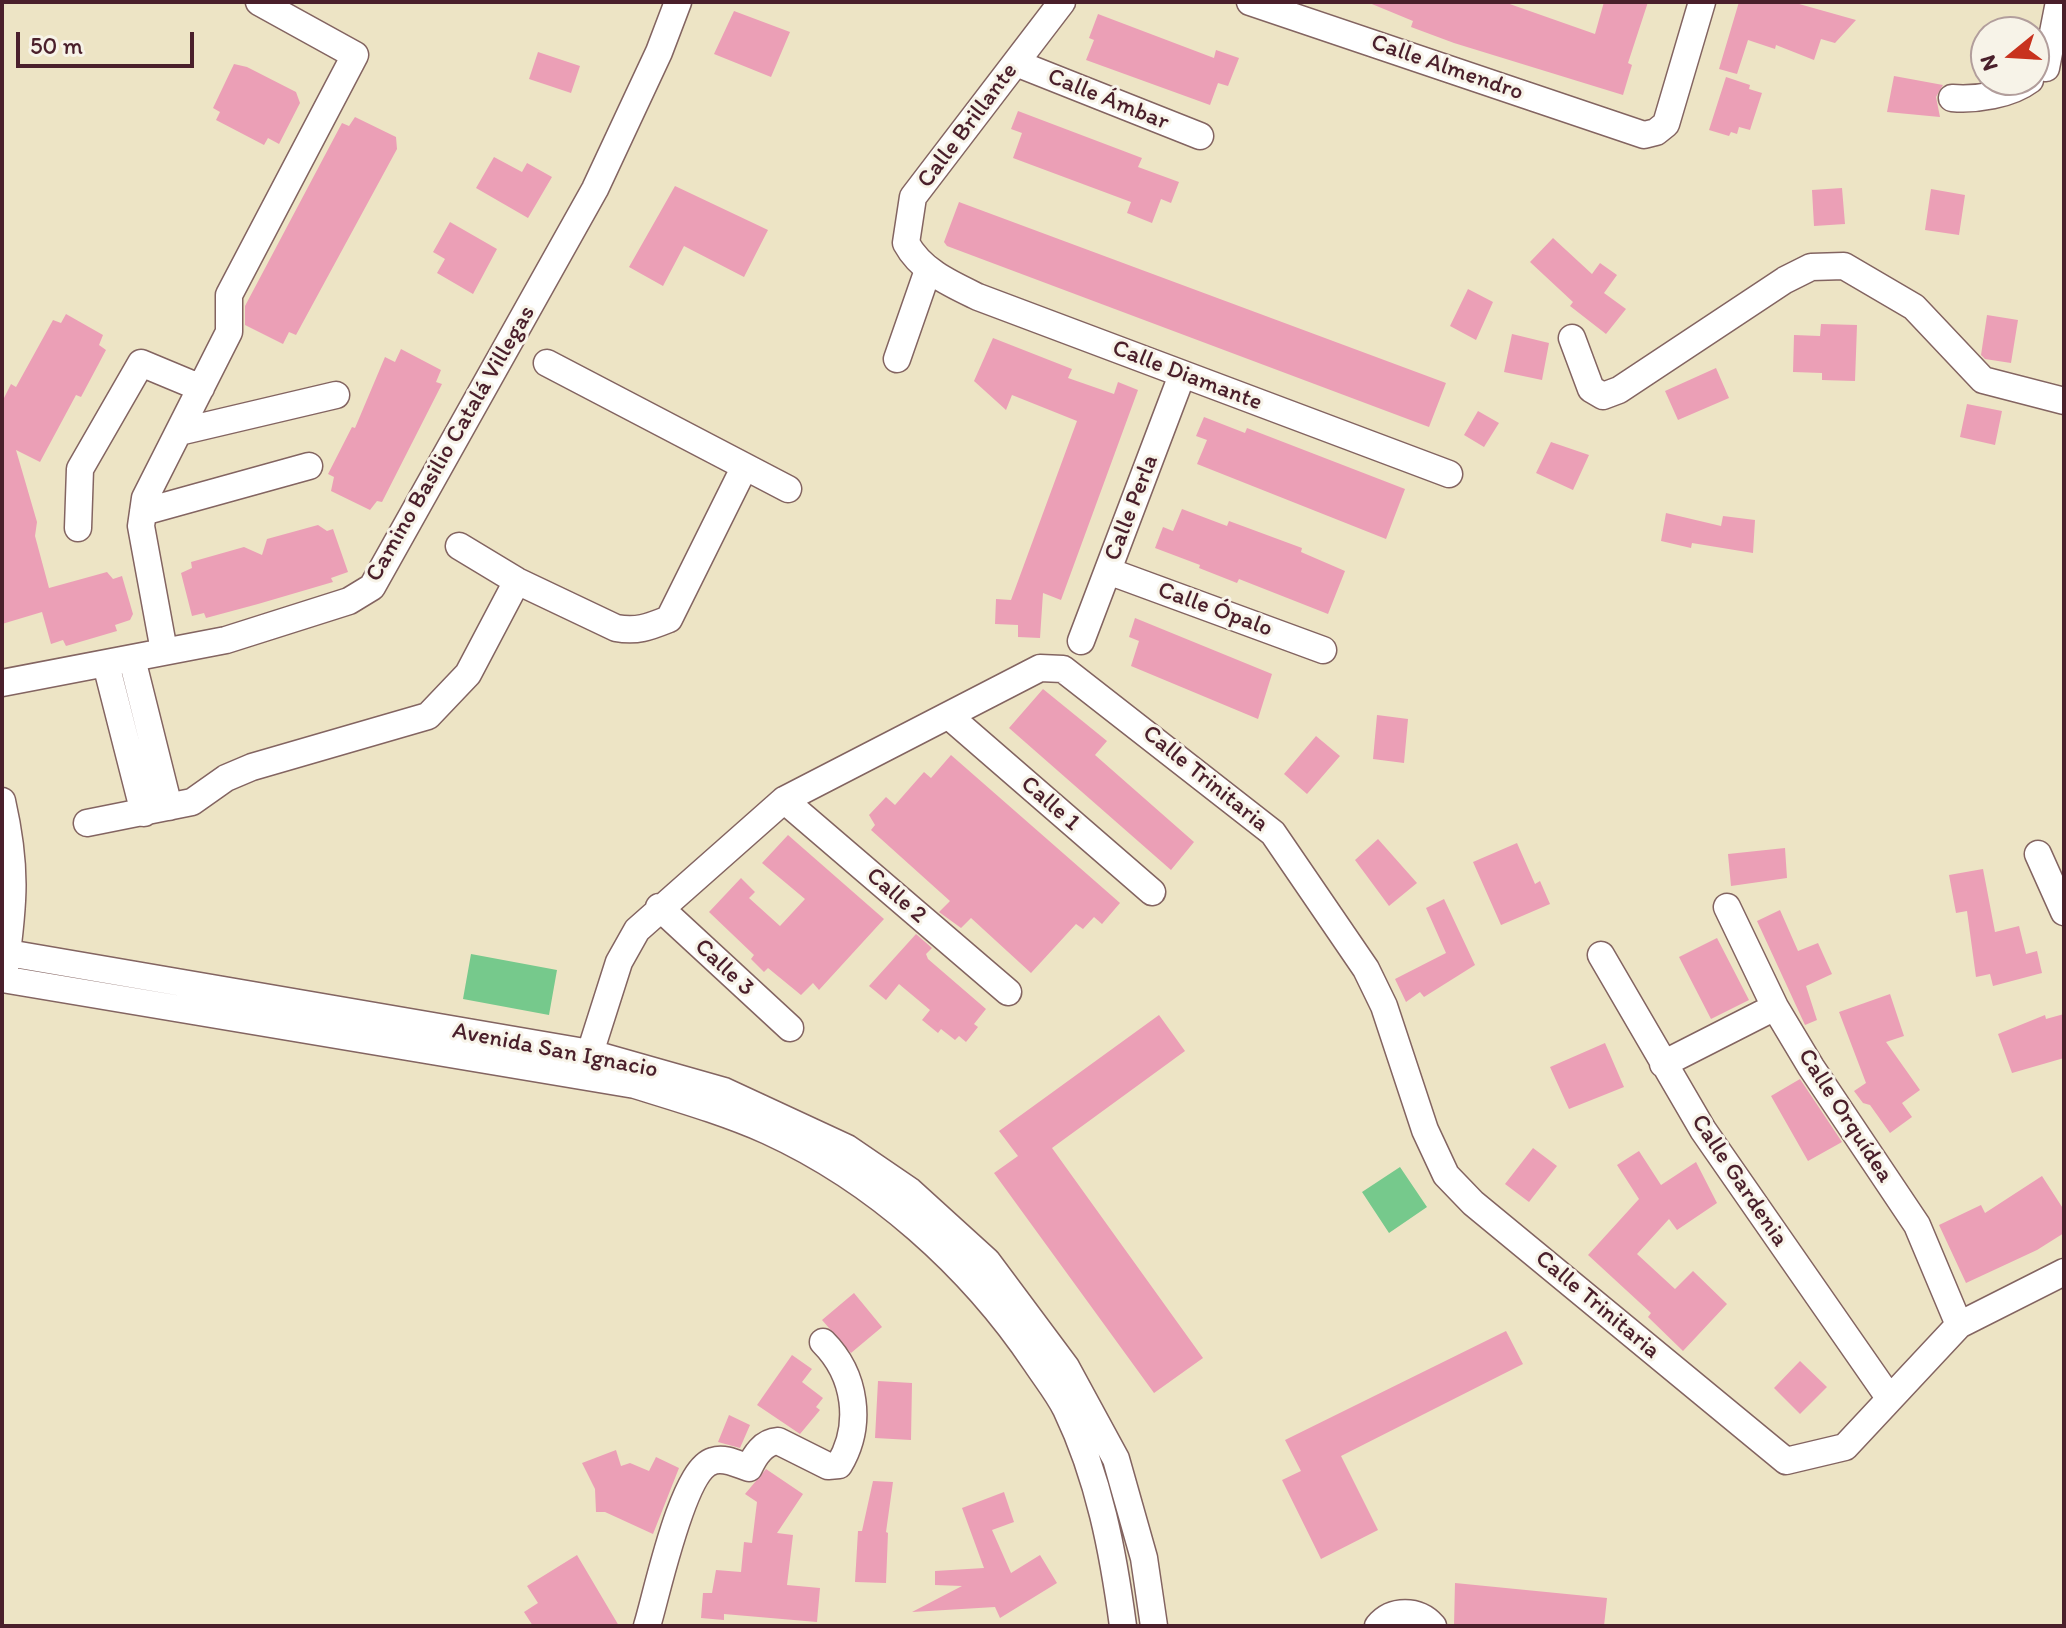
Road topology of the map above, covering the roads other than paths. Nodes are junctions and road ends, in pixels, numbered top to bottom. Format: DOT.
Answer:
graph roads {
  1 [pos="259,2"];
  2 [pos="678,2"];
  3 [pos="1062,2"];
  4 [pos="1250,2"];
  5 [pos="1702,2"];
  6 [pos="2059,2"];
  7 [pos="2050,42"];
  8 [pos="1016,63"];
  9 [pos="1982,96"];
  10 [pos="1952,98"];
  11 [pos="1200,136"];
  12 [pos="922,264"];
  13 [pos="1572,338"];
  14 [pos="897,359"];
  15 [pos="547,363"];
  16 [pos="1182,375"];
  17 [pos="201,388"];
  18 [pos="336,395"];
  19 [pos="2064,401"];
  20 [pos="179,432"];
  21 [pos="309,466"];
  22 [pos="744,468"];
  23 [pos="1449,474"];
  24 [pos="788,489"];
  25 [pos="143,512"];
  26 [pos="78,528"];
  27 [pos="459,546"];
  28 [pos="1108,571"];
  29 [pos="517,581"];
  30 [pos="1081,641"];
  31 [pos="1323,650"];
  32 [pos="164,651"];
  33 [pos="132,659"];
  34 [pos="106,664"];
  35 [pos="2,683"];
  36 [pos="949,716"];
  37 [pos="784,800"];
  38 [pos="2,801"];
  39 [pos="157,810"];
  40 [pos="87,823"];
  41 [pos="2038,854"];
  42 [pos="1152,892"];
  43 [pos="659,907"];
  44 [pos="1727,907"];
  45 [pos="2064,912"];
  46 [pos="5,953"];
  47 [pos="1601,955"];
  48 [pos="3,979"];
  49 [pos="1008,992"];
  50 [pos="1775,1007"];
  51 [pos="790,1028"];
  52 [pos="590,1053"];
  53 [pos="1663,1064"];
  54 [pos="2064,1272"];
  55 [pos="1959,1325"];
  56 [pos="823,1342"];
  57 [pos="1890,1399"];
  58 [pos="647,1626"];
  59 [pos="1123,1626"];
  60 [pos="1154,1626"];
  61 [pos="1378,1626"];
  62 [pos="1433,1626"];
  1 -- 17 [label="street"];
  2 -- 32 [label="street, Camino Basilio Catalá Villegas"];
  3 -- 8 [label="street, Calle Brillante"];
  4 -- 5 [label="street, Calle Almendro"];
  6 -- 7 [label="street"];
  8 -- 11 [label="street, Calle Ámbar"];
  8 -- 12 [label="street, Calle Brillante"];
  9 -- 10 [label="street"];
  12 -- 14 [label="street"];
  12 -- 16 [label="street, Calle Diamante"];
  13 -- 19 [label="street"];
  15 -- 22 [label="street"];
  16 -- 23 [label="street, Calle Diamante"];
  16 -- 28 [label="street, Calle Perla"];
  17 -- 20 [label="street"];
  17 -- 26 [label="street"];
  18 -- 20 [label="street"];
  20 -- 25 [label="street"];
  21 -- 25 [label="street"];
  22 -- 24 [label="street"];
  22 -- 29 [label="street"];
  25 -- 32 [label="street"];
  27 -- 29 [label="street"];
  28 -- 30 [label="street, Calle Perla"];
  28 -- 31 [label="street, Calle Ópalo"];
  29 -- 39 [label="street"];
  32 -- 33 [label="street, Camino Basilio Catalá Villegas"];
  33 -- 34 [label="street, Camino Basilio Catalá Villegas"];
  33 -- 39 [label="street"];
  34 -- 35 [label="street, Camino Basilio Catalá Villegas"];
  34 -- 39 [label="street"];
  36 -- 37 [label="street, Calle Trinitaria"];
  36 -- 42 [label="street, Calle 1"];
  36 -- 57 [label="street, Calle Trinitaria"];
  37 -- 43 [label="street, Calle Trinitaria"];
  37 -- 49 [label="street, Calle 2"];
  38 -- 46 [label="street"];
  39 -- 40 [label="street"];
  41 -- 45 [label="street"];
  43 -- 51 [label="street, Calle 3"];
  43 -- 52 [label="street, Calle Trinitaria"];
  44 -- 50 [label="street, Calle Orquídea"];
  46 -- 48 [label="street"];
  46 -- 52 [label="street, Avenida San Ignacio"];
  47 -- 53 [label="street, Calle Gardenia"];
  48 -- 59 [label="street, Avenida San Ignacio"];
  50 -- 53 [label="street"];
  50 -- 55 [label="street, Calle Orquídea"];
  52 -- 60 [label="street, Avenida San Ignacio"];
  53 -- 57 [label="street, Calle Gardenia"];
  54 -- 55 [label="street"];
  55 -- 57 [label="street"];
  56 -- 58 [label="street"];
  61 -- 62 [label="street"];
}
